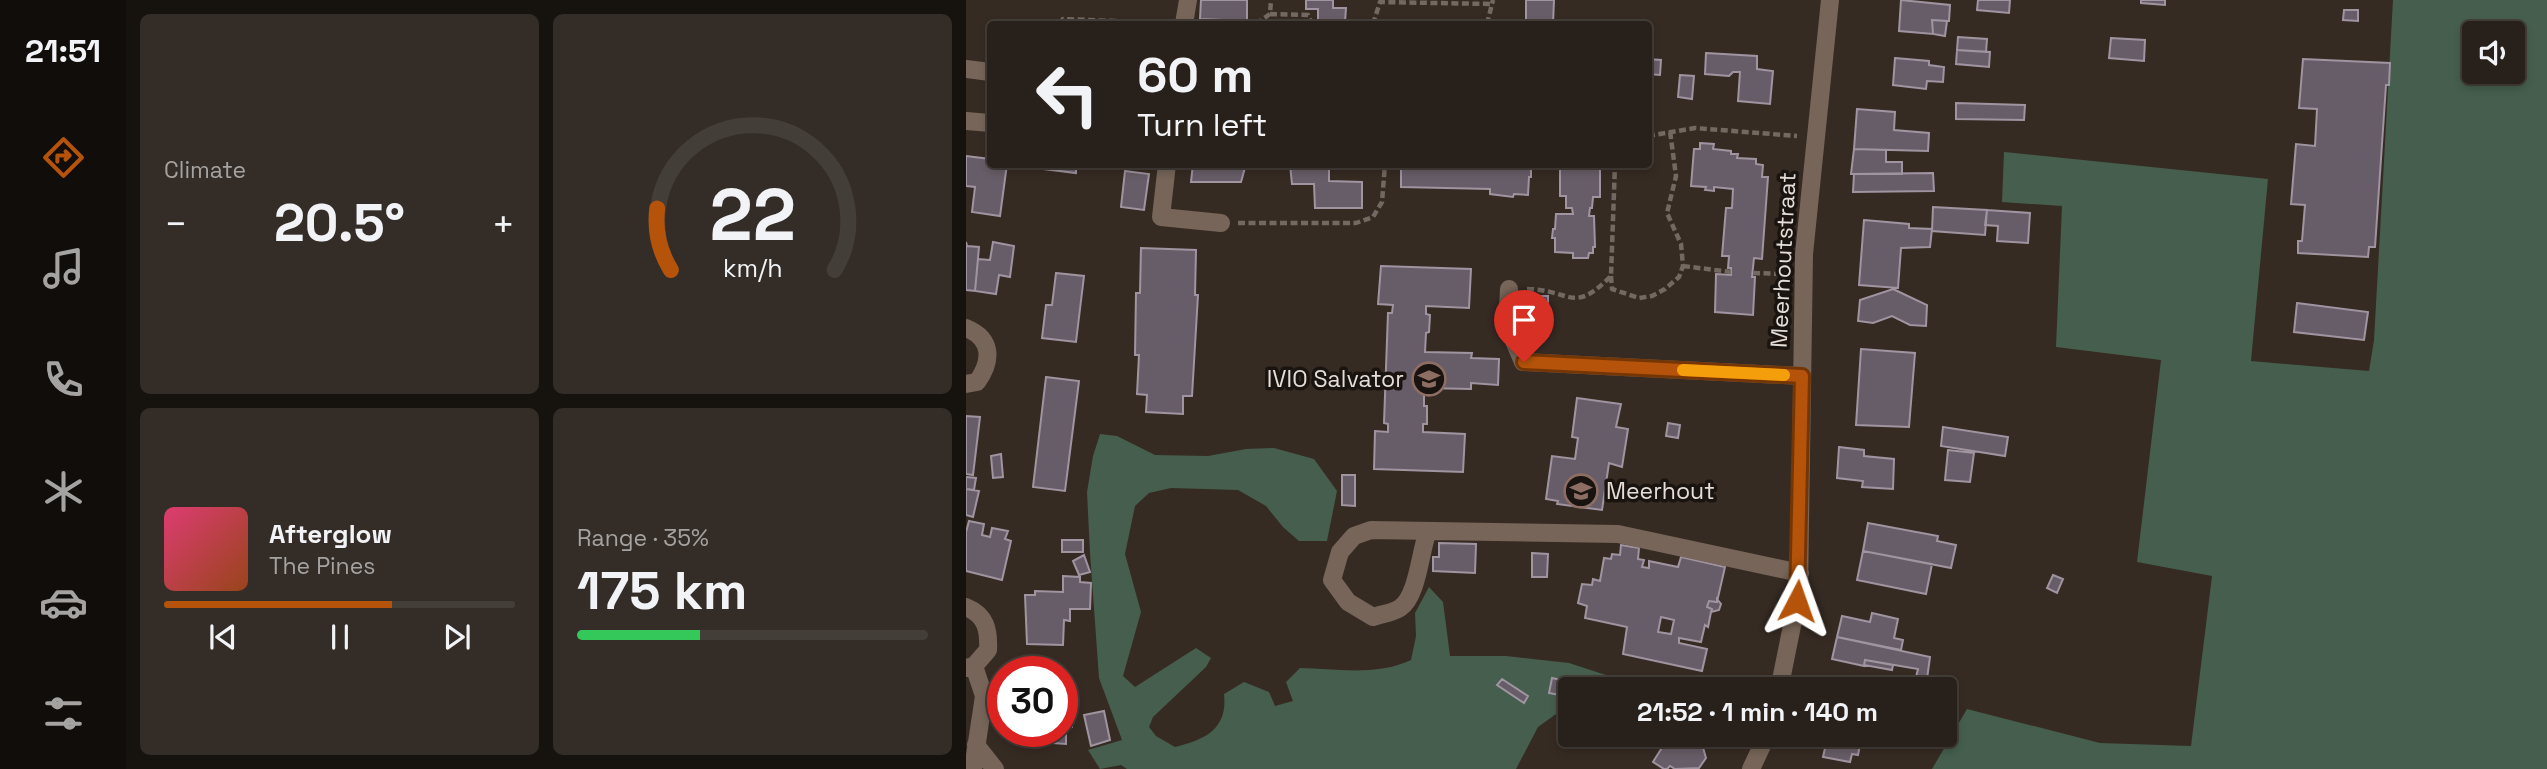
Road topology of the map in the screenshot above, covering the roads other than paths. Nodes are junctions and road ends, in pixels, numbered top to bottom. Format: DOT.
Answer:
graph roads {
  1 [pos="1188,0"];
  2 [pos="1830,0"];
  3 [pos="1178,21"];
  4 [pos="966,69"];
  5 [pos="987,72"];
  6 [pos="966,121"];
  7 [pos="987,123"];
  8 [pos="1167,168"];
  9 [pos="1221,223"];
  10 [pos="1509,289"];
  11 [pos="966,328"];
  12 [pos="1802,376"];
  13 [pos="966,384"];
  14 [pos="1428,531"];
  15 [pos="1800,573"];
  16 [pos="966,607"];
  17 [pos="970,667"];
  18 [pos="1782,677"];
  19 [pos="976,745"];
  20 [pos="1761,747"];
  21 [pos="973,769"];
  22 [pos="995,769"];
  23 [pos="1751,769"];
  1 -- 3 [label="street"];
  2 -- 12 [label="street, Meerhoutstraat"];
  4 -- 5 [label="street"];
  6 -- 7 [label="street"];
  8 -- 9 [label="street"];
  10 -- 12 [label="street"];
  11 -- 13 [label="street"];
  12 -- 15 [label="street, Meerhoutstraat"];
  14 -- 14 [label="street"];
  14 -- 15 [label="street"];
  15 -- 18 [label="street, Meerhoutstraat"];
  16 -- 17 [label="street"];
  17 -- 19 [label="street"];
  19 -- 21 [label="street"];
  19 -- 22 [label="street"];
  20 -- 23 [label="street"];
}
